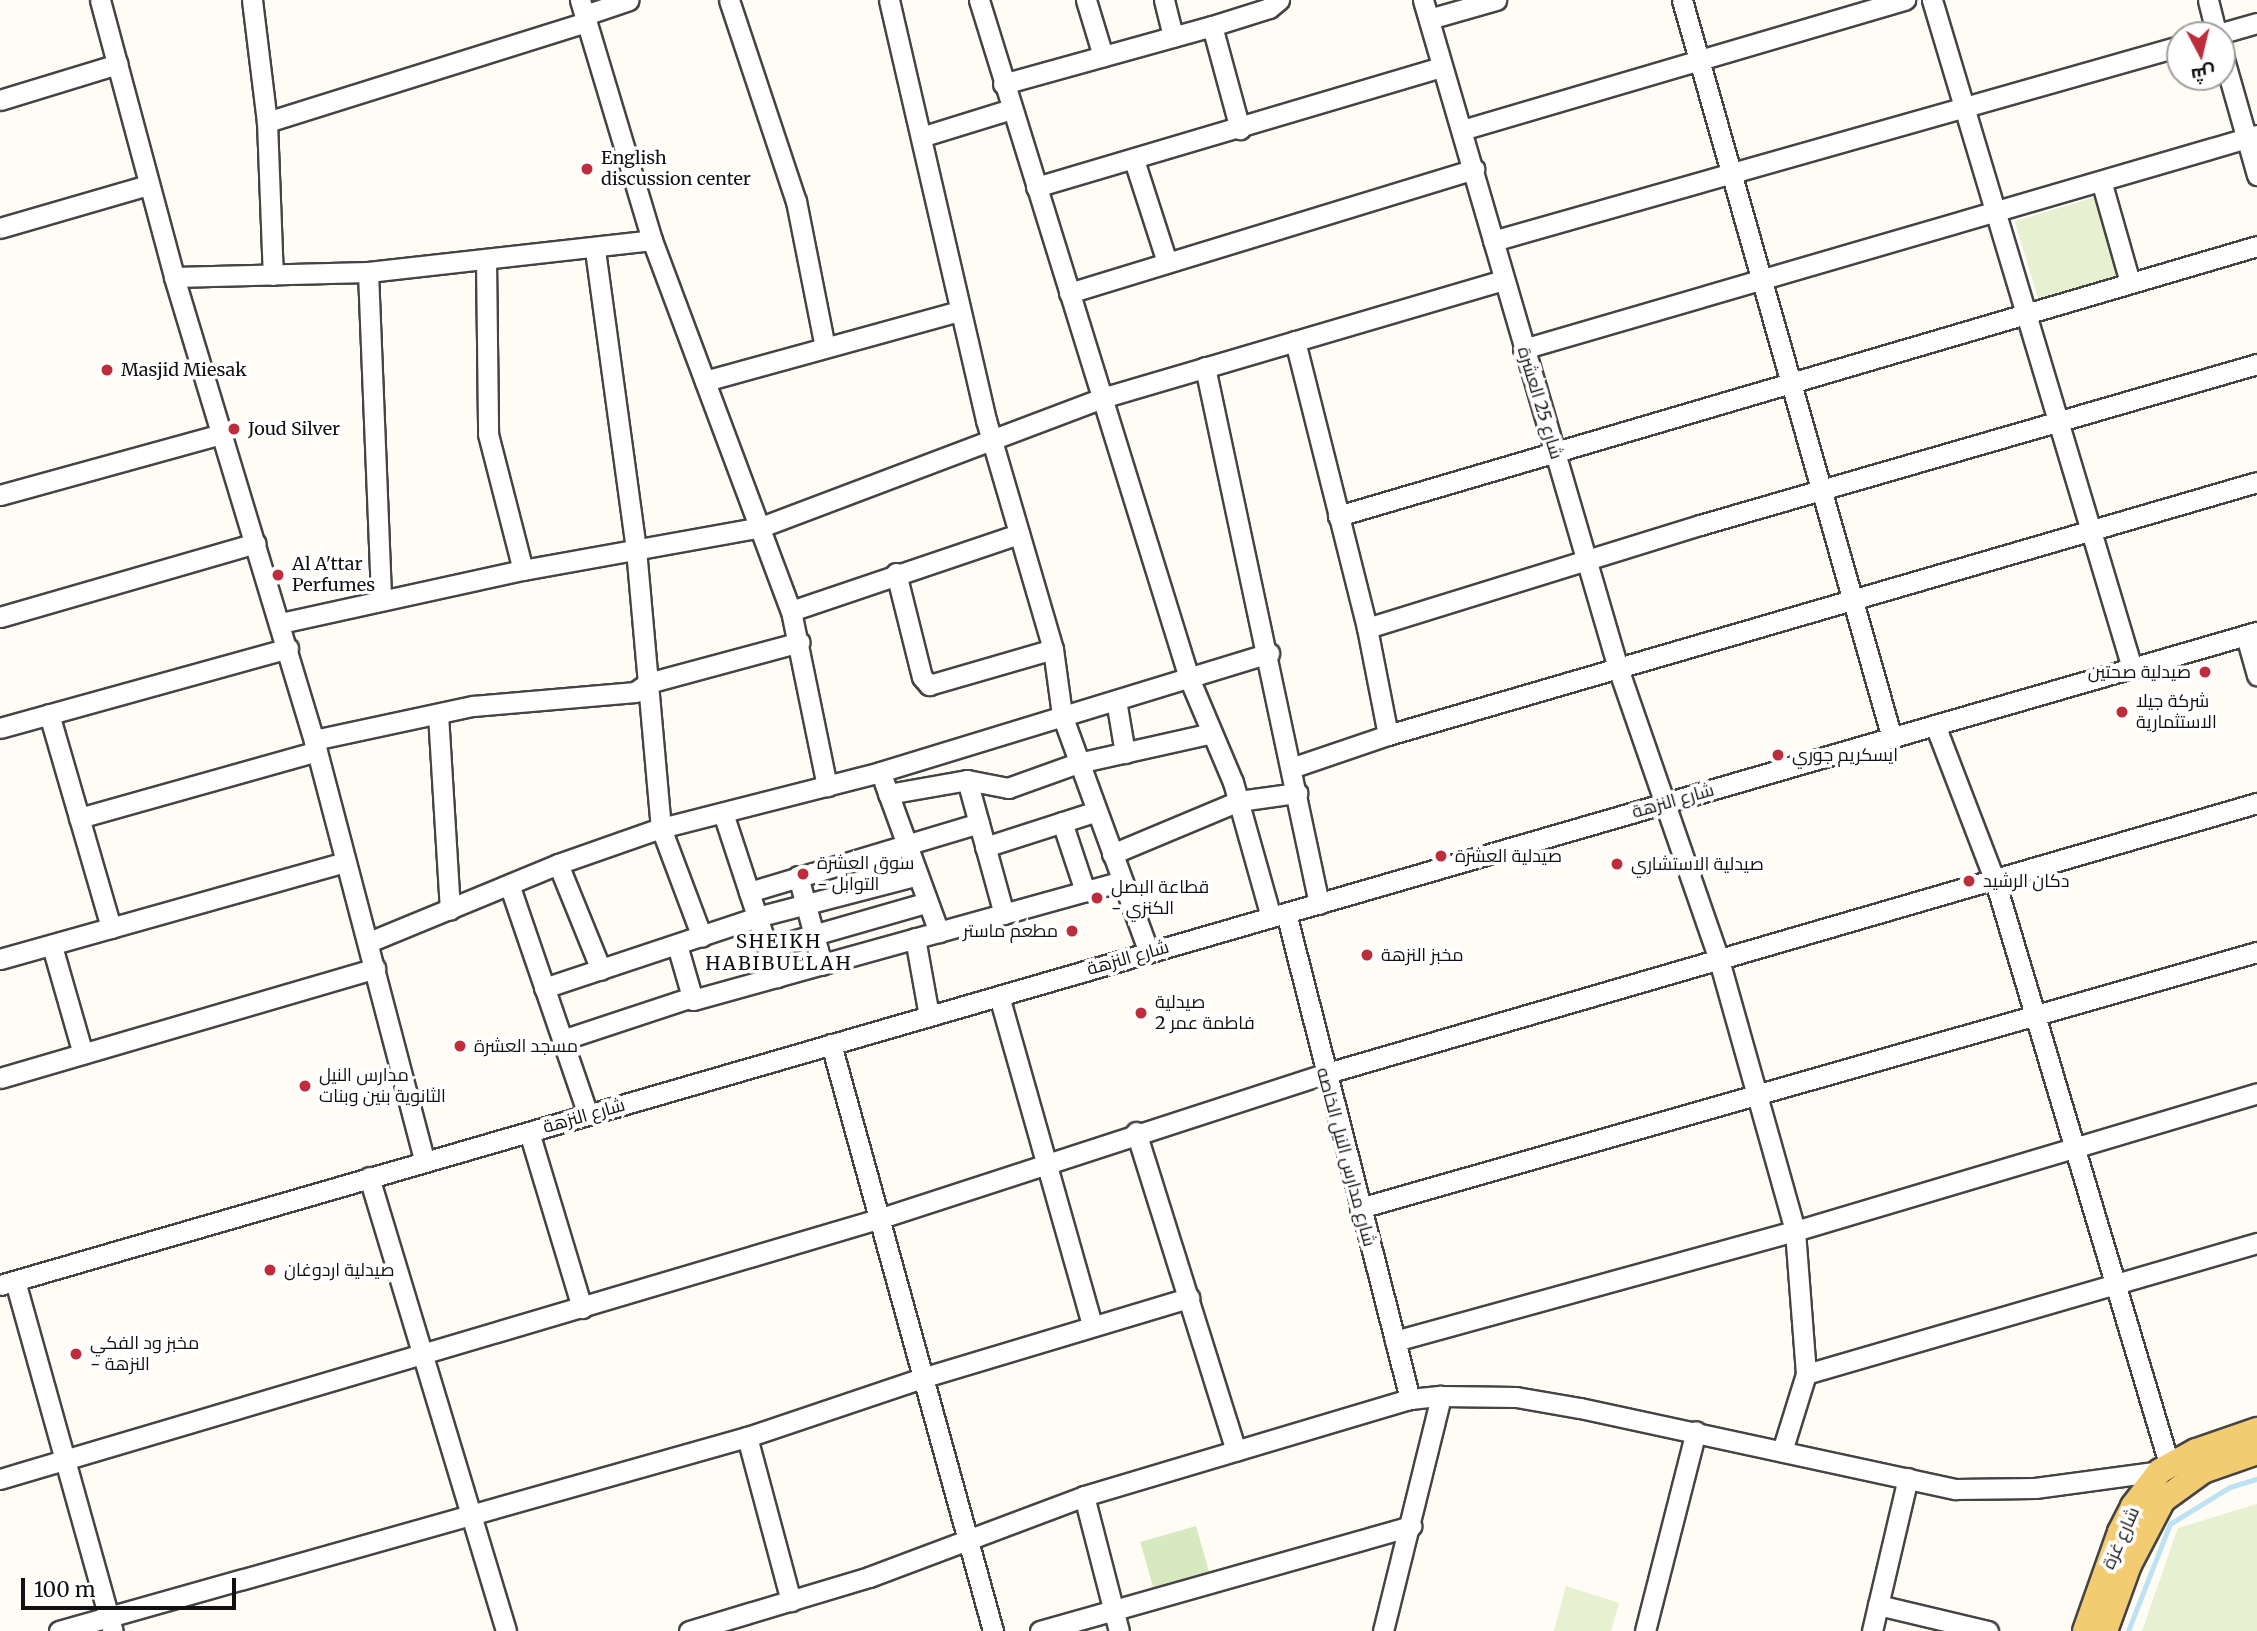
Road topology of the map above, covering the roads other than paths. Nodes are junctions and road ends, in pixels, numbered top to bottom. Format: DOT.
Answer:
graph roads {
  1 [pos="100,0"];
  2 [pos="252,0"];
  3 [pos="629,0"];
  4 [pos="729,0"];
  5 [pos="889,0"];
  6 [pos="979,0"];
  7 [pos="1086,0"];
  8 [pos="1164,0"];
  9 [pos="1279,0"];
  10 [pos="1496,0"];
  11 [pos="1682,0"];
  12 [pos="1905,0"];
  13 [pos="1932,0"];
  14 [pos="2208,0"];
  15 [pos="1426,9"];
  16 [pos="584,12"];
  17 [pos="2213,21"];
  18 [pos="2257,23"];
  19 [pos="1212,26"];
  20 [pos="2236,29"];
  21 [pos="1173,37"];
  22 [pos="2166,50"];
  23 [pos="1103,55"];
  24 [pos="1699,59"];
  25 [pos="118,64"];
  26 [pos="1442,67"];
  27 [pos="1003,84"];
  28 [pos="2236,91"];
  29 [pos="0,100"];
  30 [pos="1011,109"];
  31 [pos="1965,109"];
  32 [pos="267,122"];
  33 [pos="1240,129"];
  34 [pos="1462,130"];
  35 [pos="924,136"];
  36 [pos="2252,137"];
  37 [pos="1134,160"];
  38 [pos="1474,169"];
  39 [pos="2257,176"];
  40 [pos="1732,177"];
  41 [pos="2102,184"];
  42 [pos="148,185"];
  43 [pos="1036,187"];
  44 [pos="1994,213"];
  45 [pos="0,228"];
  46 [pos="652,240"];
  47 [pos="1493,241"];
  48 [pos="2257,246"];
  49 [pos="595,250"];
  50 [pos="486,260"];
  51 [pos="1167,262"];
  52 [pos="368,272"];
  53 [pos="273,275"];
  54 [pos="174,277"];
  55 [pos="1763,278"];
  56 [pos="1504,280"];
  57 [pos="2130,282"];
  58 [pos="1069,293"];
  59 [pos="960,311"];
  60 [pos="2024,314"];
  61 [pos="1295,341"];
  62 [pos="825,347"];
  63 [pos="1523,349"];
  64 [pos="2257,364"];
  65 [pos="1205,367"];
  66 [pos="705,381"];
  67 [pos="1792,384"];
  68 [pos="1102,398"];
  69 [pos="2056,421"];
  70 [pos="221,434"];
  71 [pos="992,439"];
  72 [pos="1555,452"];
  73 [pos="2257,482"];
  74 [pos="1822,491"];
  75 [pos="0,495"];
  76 [pos="1338,516"];
  77 [pos="761,527"];
  78 [pos="2091,531"];
  79 [pos="1019,534"];
  80 [pos="256,543"];
  81 [pos="636,548"];
  82 [pos="1587,562"];
  83 [pos="523,570"];
  84 [pos="896,573"];
  85 [pos="1854,599"];
  86 [pos="381,600"];
  87 [pos="791,611"];
  88 [pos="0,617"];
  89 [pos="281,623"];
  90 [pos="1367,628"];
  91 [pos="2251,634"];
  92 [pos="800,642"];
  93 [pos="288,648"];
  94 [pos="1053,649"];
  95 [pos="1269,653"];
  96 [pos="1618,668"];
  97 [pos="2132,668"];
  98 [pos="2257,675"];
  99 [pos="1189,678"];
  100 [pos="648,683"];
  101 [pos="1116,700"];
  102 [pos="49,713"];
  103 [pos="438,714"];
  104 [pos="1062,715"];
  105 [pos="1936,725"];
  106 [pos="0,728"];
  107 [pos="1212,733"];
  108 [pos="1388,735"];
  109 [pos="1892,738"];
  110 [pos="315,745"];
  111 [pos="1125,753"];
  112 [pos="1078,763"];
  113 [pos="1291,768"];
  114 [pos="880,772"];
  115 [pos="967,780"];
  116 [pos="827,786"];
  117 [pos="1297,793"];
  118 [pos="888,794"];
  119 [pos="1239,802"];
  120 [pos="1665,803"];
  121 [pos="2257,803"];
  122 [pos="1094,812"];
  123 [pos="723,813"];
  124 [pos="79,818"];
  125 [pos="1062,822"];
  126 [pos="979,823"];
  127 [pos="661,828"];
  128 [pos="907,845"];
  129 [pos="985,847"];
  130 [pos="1112,854"];
  131 [pos="345,862"];
  132 [pos="558,864"];
  133 [pos="918,875"];
  134 [pos="798,876"];
  135 [pos="1122,881"];
  136 [pos="1995,881"];
  137 [pos="510,887"];
  138 [pos="1085,891"];
  139 [pos="749,892"];
  140 [pos="928,902"];
  141 [pos="1319,904"];
  142 [pos="806,905"];
  143 [pos="450,910"];
  144 [pos="1004,914"];
  145 [pos="1279,915"];
  146 [pos="757,917"];
  147 [pos="111,928"];
  148 [pos="939,932"];
  149 [pos="814,934"];
  150 [pos="702,937"];
  151 [pos="915,939"];
  152 [pos="369,942"];
  153 [pos="677,945"];
  154 [pos="52,946"];
  155 [pos="768,948"];
  156 [pos="2257,952"];
  157 [pos="1149,953"];
  158 [pos="0,959"];
  159 [pos="1719,960"];
  160 [pos="822,965"];
  161 [pos="375,968"];
  162 [pos="601,970"];
  163 [pos="777,977"];
  164 [pos="544,988"];
  165 [pos="999,996"];
  166 [pos="692,997"];
  167 [pos="929,1016"];
  168 [pos="2033,1016"];
  169 [pos="562,1040"];
  170 [pos="831,1044"];
  171 [pos="83,1054"];
  172 [pos="1324,1074"];
  173 [pos="0,1078"];
  174 [pos="1755,1093"];
  175 [pos="2257,1094"];
  176 [pos="588,1115"];
  177 [pos="529,1132"];
  178 [pos="1136,1132"];
  179 [pos="2072,1148"];
  180 [pos="425,1162"];
  181 [pos="1043,1162"];
  182 [pos="369,1177"];
  183 [pos="1360,1208"];
  184 [pos="881,1218"];
  185 [pos="1795,1231"];
  186 [pos="2257,1243"];
  187 [pos="7,1283"];
  188 [pos="2113,1286"];
  189 [pos="1189,1298"];
  190 [pos="582,1308"];
  191 [pos="1092,1325"];
  192 [pos="1395,1341"];
  193 [pos="423,1356"];
  194 [pos="1806,1374"];
  195 [pos="925,1377"];
  196 [pos="1441,1396"];
  197 [pos="1410,1399"];
  198 [pos="2257,1430"];
  199 [pos="1696,1431"];
  200 [pos="747,1437"];
  201 [pos="1236,1451"];
  202 [pos="1782,1451"];
  203 [pos="2257,1452"];
  204 [pos="65,1460"];
  205 [pos="2165,1468"];
  206 [pos="1908,1478"];
  207 [pos="0,1479"];
  208 [pos="1084,1496"];
  209 [pos="471,1513"];
  210 [pos="1411,1526"];
  211 [pos="966,1538"];
  212 [pos="791,1601"];
  213 [pos="1878,1605"];
  214 [pos="1113,1610"];
  215 [pos="111,1623"];
  216 [pos="59,1631"];
  217 [pos="506,1631"];
  218 [pos="689,1631"];
  219 [pos="993,1631"];
  220 [pos="1040,1631"];
  221 [pos="1119,1631"];
  222 [pos="1383,1631"];
  223 [pos="1645,1631"];
  224 [pos="1872,1631"];
  225 [pos="1988,1631"];
  226 [pos="2085,1631"];
  227 [pos="2105,1631"];
  1 -- 25 [label="street"];
  2 -- 32 [label="street"];
  3 -- 16 [label="street"];
  4 -- 62 [label="street"];
  5 -- 35 [label="street"];
  6 -- 27 [label="street, شارع مدارس النيل الخاصه"];
  7 -- 23 [label="street"];
  8 -- 21 [label="street"];
  9 -- 19 [label="street"];
  10 -- 15 [label="street"];
  11 -- 24 [label="street"];
  12 -- 24 [label="street"];
  13 -- 31 [label="street"];
  14 -- 17 [label="street"];
  15 -- 26 [label="street, شارع 25 العشرة"];
  16 -- 32 [label="street"];
  16 -- 46 [label="street"];
  18 -- 20 [label="street"];
  19 -- 21 [label="street"];
  19 -- 33 [label="street"];
  21 -- 23 [label="street"];
  22 -- 31 [label="street"];
  23 -- 27 [label="street"];
  24 -- 34 [label="street"];
  24 -- 40 [label="street"];
  25 -- 29 [label="street"];
  25 -- 42 [label="street"];
  26 -- 33 [label="street"];
  26 -- 34 [label="street, شارع 25 العشرة"];
  27 -- 30 [label="street, شارع مدارس النيل الخاصه"];
  28 -- 36 [label="street"];
  30 -- 35 [label="street"];
  30 -- 43 [label="street, شارع مدارس النيل الخاصه"];
  31 -- 40 [label="street"];
  31 -- 44 [label="street"];
  32 -- 53 [label="street"];
  33 -- 37 [label="street"];
  34 -- 38 [label="street, شارع 25 العشرة"];
  35 -- 59 [label="street"];
  36 -- 39 [label="street"];
  36 -- 41 [label="street"];
  37 -- 43 [label="street"];
  37 -- 51 [label="street"];
  38 -- 47 [label="street, شارع 25 العشرة"];
  38 -- 51 [label="street"];
  40 -- 47 [label="street"];
  40 -- 55 [label="street"];
  41 -- 44 [label="street"];
  41 -- 57 [label="street"];
  42 -- 45 [label="street"];
  42 -- 54 [label="street"];
  43 -- 58 [label="street, شارع مدارس النيل الخاصه"];
  44 -- 55 [label="street"];
  44 -- 60 [label="street"];
  46 -- 49 [label="street"];
  46 -- 66 [label="street"];
  47 -- 56 [label="street, شارع 25 العشرة"];
  48 -- 57 [label="street"];
  49 -- 50 [label="street"];
  49 -- 81 [label="street"];
  50 -- 52 [label="street"];
  50 -- 83 [label="street"];
  51 -- 58 [label="street"];
  52 -- 53 [label="street"];
  52 -- 86 [label="street"];
  53 -- 54 [label="street"];
  54 -- 70 [label="street"];
  55 -- 63 [label="street"];
  55 -- 67 [label="street"];
  56 -- 61 [label="street"];
  56 -- 63 [label="street, شارع 25 العشرة"];
  57 -- 60 [label="street"];
  58 -- 68 [label="street, شارع مدارس النيل الخاصه"];
  59 -- 62 [label="street"];
  59 -- 71 [label="street"];
  60 -- 67 [label="street"];
  60 -- 69 [label="street"];
  61 -- 65 [label="street"];
  61 -- 76 [label="street"];
  62 -- 66 [label="street"];
  63 -- 72 [label="street, شارع 25 العشرة"];
  64 -- 69 [label="street"];
  65 -- 68 [label="street"];
  65 -- 95 [label="street"];
  66 -- 77 [label="street"];
  67 -- 72 [label="street"];
  67 -- 74 [label="street"];
  68 -- 71 [label="street"];
  68 -- 99 [label="street, شارع مدارس النيل الخاصه"];
  69 -- 74 [label="street"];
  69 -- 78 [label="street"];
  70 -- 75 [label="street"];
  70 -- 80 [label="street"];
  71 -- 77 [label="street"];
  71 -- 79 [label="street"];
  72 -- 76 [label="street"];
  72 -- 82 [label="street, شارع 25 العشرة"];
  73 -- 78 [label="street"];
  74 -- 82 [label="street"];
  74 -- 85 [label="street"];
  76 -- 90 [label="street"];
  77 -- 81 [label="street"];
  77 -- 87 [label="street"];
  78 -- 85 [label="street"];
  78 -- 97 [label="street"];
  79 -- 84 [label="street"];
  79 -- 94 [label="street"];
  80 -- 88 [label="street"];
  80 -- 89 [label="street"];
  81 -- 83 [label="street"];
  81 -- 100 [label="street"];
  82 -- 90 [label="street"];
  82 -- 96 [label="street, شارع 25 العشرة"];
  83 -- 86 [label="street"];
  84 -- 87 [label="street"];
  84 -- 94 [label="street"];
  85 -- 96 [label="street"];
  85 -- 109 [label="street"];
  86 -- 89 [label="street"];
  87 -- 92 [label="street"];
  89 -- 93 [label="street"];
  90 -- 108 [label="street"];
  91 -- 97 [label="street, شارع النزهة"];
  91 -- 98 [label="street"];
  92 -- 100 [label="street"];
  92 -- 116 [label="street"];
  93 -- 102 [label="street"];
  93 -- 110 [label="street"];
  94 -- 104 [label="street"];
  95 -- 99 [label="street"];
  95 -- 113 [label="street"];
  96 -- 108 [label="street"];
  96 -- 120 [label="street, شارع 25 العشرة"];
  97 -- 105 [label="street, شارع النزهة"];
  99 -- 101 [label="street"];
  99 -- 107 [label="street, شارع مدارس النيل الخاصه"];
  100 -- 103 [label="street"];
  100 -- 127 [label="street"];
  101 -- 104 [label="street"];
  101 -- 111 [label="street"];
  102 -- 106 [label="street"];
  102 -- 124 [label="street"];
  103 -- 110 [label="street"];
  103 -- 143 [label="street"];
  104 -- 112 [label="street"];
  104 -- 114 [label="street"];
  105 -- 109 [label="street, شارع النزهة"];
  105 -- 136 [label="street"];
  107 -- 111 [label="street"];
  107 -- 119 [label="street, شارع مدارس النيل الخاصه"];
  108 -- 113 [label="street"];
  109 -- 120 [label="street, شارع النزهة"];
  110 -- 124 [label="street"];
  110 -- 131 [label="street"];
  111 -- 112 [label="street"];
  112 -- 115 [label="street"];
  112 -- 122 [label="street"];
  113 -- 117 [label="street"];
  114 -- 116 [label="street"];
  114 -- 118 [label="street"];
  115 -- 118 [label="street"];
  115 -- 126 [label="street"];
  116 -- 123 [label="street"];
  117 -- 119 [label="street"];
  117 -- 141 [label="street"];
  118 -- 128 [label="street"];
  119 -- 130 [label="street"];
  119 -- 145 [label="street, شارع مدارس النيل الخاصه"];
  120 -- 141 [label="street, شارع النزهة"];
  120 -- 159 [label="street, شارع 25 العشرة"];
  121 -- 136 [label="street"];
  122 -- 125 [label="street"];
  122 -- 130 [label="street"];
  123 -- 127 [label="street"];
  123 -- 139 [label="street"];
  124 -- 147 [label="street"];
  125 -- 129 [label="street"];
  125 -- 138 [label="street"];
  126 -- 128 [label="street"];
  126 -- 129 [label="street"];
  127 -- 132 [label="street"];
  127 -- 150 [label="street"];
  128 -- 133 [label="street"];
  128 -- 134 [label="street"];
  129 -- 144 [label="street"];
  130 -- 135 [label="street"];
  131 -- 147 [label="street"];
  131 -- 152 [label="street"];
  132 -- 137 [label="street"];
  132 -- 162 [label="street"];
  133 -- 140 [label="street"];
  133 -- 142 [label="street"];
  134 -- 139 [label="street"];
  134 -- 142 [label="street"];
  135 -- 138 [label="street"];
  135 -- 157 [label="street"];
  136 -- 159 [label="street"];
  136 -- 168 [label="street"];
  137 -- 143 [label="street"];
  137 -- 164 [label="street"];
  138 -- 144 [label="street"];
  139 -- 146 [label="street"];
  140 -- 148 [label="street"];
  140 -- 149 [label="street"];
  141 -- 145 [label="street, شارع النزهة"];
  142 -- 146 [label="street"];
  142 -- 149 [label="street"];
  143 -- 152 [label="street"];
  144 -- 148 [label="street"];
  145 -- 157 [label="street, شارع النزهة"];
  145 -- 172 [label="street, شارع مدارس النيل الخاصه"];
  146 -- 150 [label="street"];
  146 -- 155 [label="street"];
  147 -- 154 [label="street"];
  148 -- 151 [label="street"];
  149 -- 155 [label="street"];
  149 -- 160 [label="street"];
  150 -- 153 [label="street"];
  151 -- 160 [label="street"];
  151 -- 167 [label="street"];
  152 -- 161 [label="street"];
  153 -- 162 [label="street"];
  153 -- 166 [label="street"];
  154 -- 158 [label="street"];
  154 -- 171 [label="street"];
  155 -- 163 [label="street"];
  156 -- 168 [label="street"];
  157 -- 165 [label="street, شارع النزهة"];
  159 -- 172 [label="street"];
  159 -- 174 [label="street, شارع 25 العشرة"];
  160 -- 163 [label="street"];
  161 -- 171 [label="street"];
  161 -- 180 [label="street"];
  162 -- 164 [label="street"];
  163 -- 166 [label="street"];
  164 -- 169 [label="street"];
  165 -- 167 [label="street, شارع النزهة"];
  165 -- 181 [label="street"];
  166 -- 169 [label="street"];
  167 -- 170 [label="street, شارع النزهة"];
  168 -- 174 [label="street"];
  168 -- 179 [label="street"];
  169 -- 176 [label="street"];
  170 -- 176 [label="street, شارع النزهة"];
  170 -- 184 [label="street"];
  171 -- 173 [label="street"];
  172 -- 178 [label="street"];
  172 -- 183 [label="street, شارع مدارس النيل الخاصه"];
  174 -- 183 [label="street"];
  174 -- 185 [label="street, شارع 25 العشرة"];
  175 -- 179 [label="street"];
  176 -- 177 [label="street, شارع النزهة"];
  177 -- 180 [label="street, شارع النزهة"];
  177 -- 190 [label="street"];
  178 -- 181 [label="street"];
  178 -- 189 [label="street"];
  179 -- 185 [label="street"];
  179 -- 188 [label="street"];
  180 -- 182 [label="street, شارع النزهة"];
  181 -- 184 [label="street"];
  181 -- 191 [label="street"];
  182 -- 187 [label="street, شارع النزهة"];
  182 -- 193 [label="street"];
  183 -- 192 [label="street, شارع مدارس النيل الخاصه"];
  184 -- 190 [label="street"];
  184 -- 195 [label="street"];
  185 -- 192 [label="street"];
  185 -- 194 [label="street, شارع 25 العشرة"];
  186 -- 188 [label="street"];
  187 -- 204 [label="street"];
  188 -- 194 [label="street"];
  188 -- 205 [label="street"];
  189 -- 191 [label="street"];
  189 -- 201 [label="street"];
  190 -- 193 [label="street"];
  191 -- 195 [label="street"];
  192 -- 197 [label="street, شارع مدارس النيل الخاصه"];
  193 -- 204 [label="street"];
  193 -- 209 [label="street"];
  194 -- 202 [label="street"];
  195 -- 200 [label="street"];
  195 -- 211 [label="street"];
  196 -- 197 [label="street"];
  196 -- 199 [label="street"];
  196 -- 210 [label="street"];
  197 -- 201 [label="street"];
  198 -- 205 [label="main road"];
  199 -- 202 [label="street"];
  199 -- 223 [label="street"];
  200 -- 209 [label="street"];
  200 -- 212 [label="street"];
  201 -- 208 [label="street"];
  202 -- 206 [label="street"];
  203 -- 227 [label="main road, شارع غزة"];
  204 -- 207 [label="street"];
  204 -- 215 [label="street"];
  205 -- 206 [label="street"];
  205 -- 226 [label="main road, شارع غزة"];
  206 -- 213 [label="street"];
  208 -- 211 [label="street"];
  208 -- 214 [label="street"];
  209 -- 215 [label="street"];
  209 -- 217 [label="street"];
  210 -- 214 [label="street"];
  210 -- 222 [label="street"];
  211 -- 212 [label="street"];
  211 -- 219 [label="street"];
  212 -- 218 [label="street"];
  213 -- 224 [label="street"];
  213 -- 225 [label="street"];
  214 -- 220 [label="street"];
  214 -- 221 [label="street"];
  215 -- 216 [label="street"];
}
